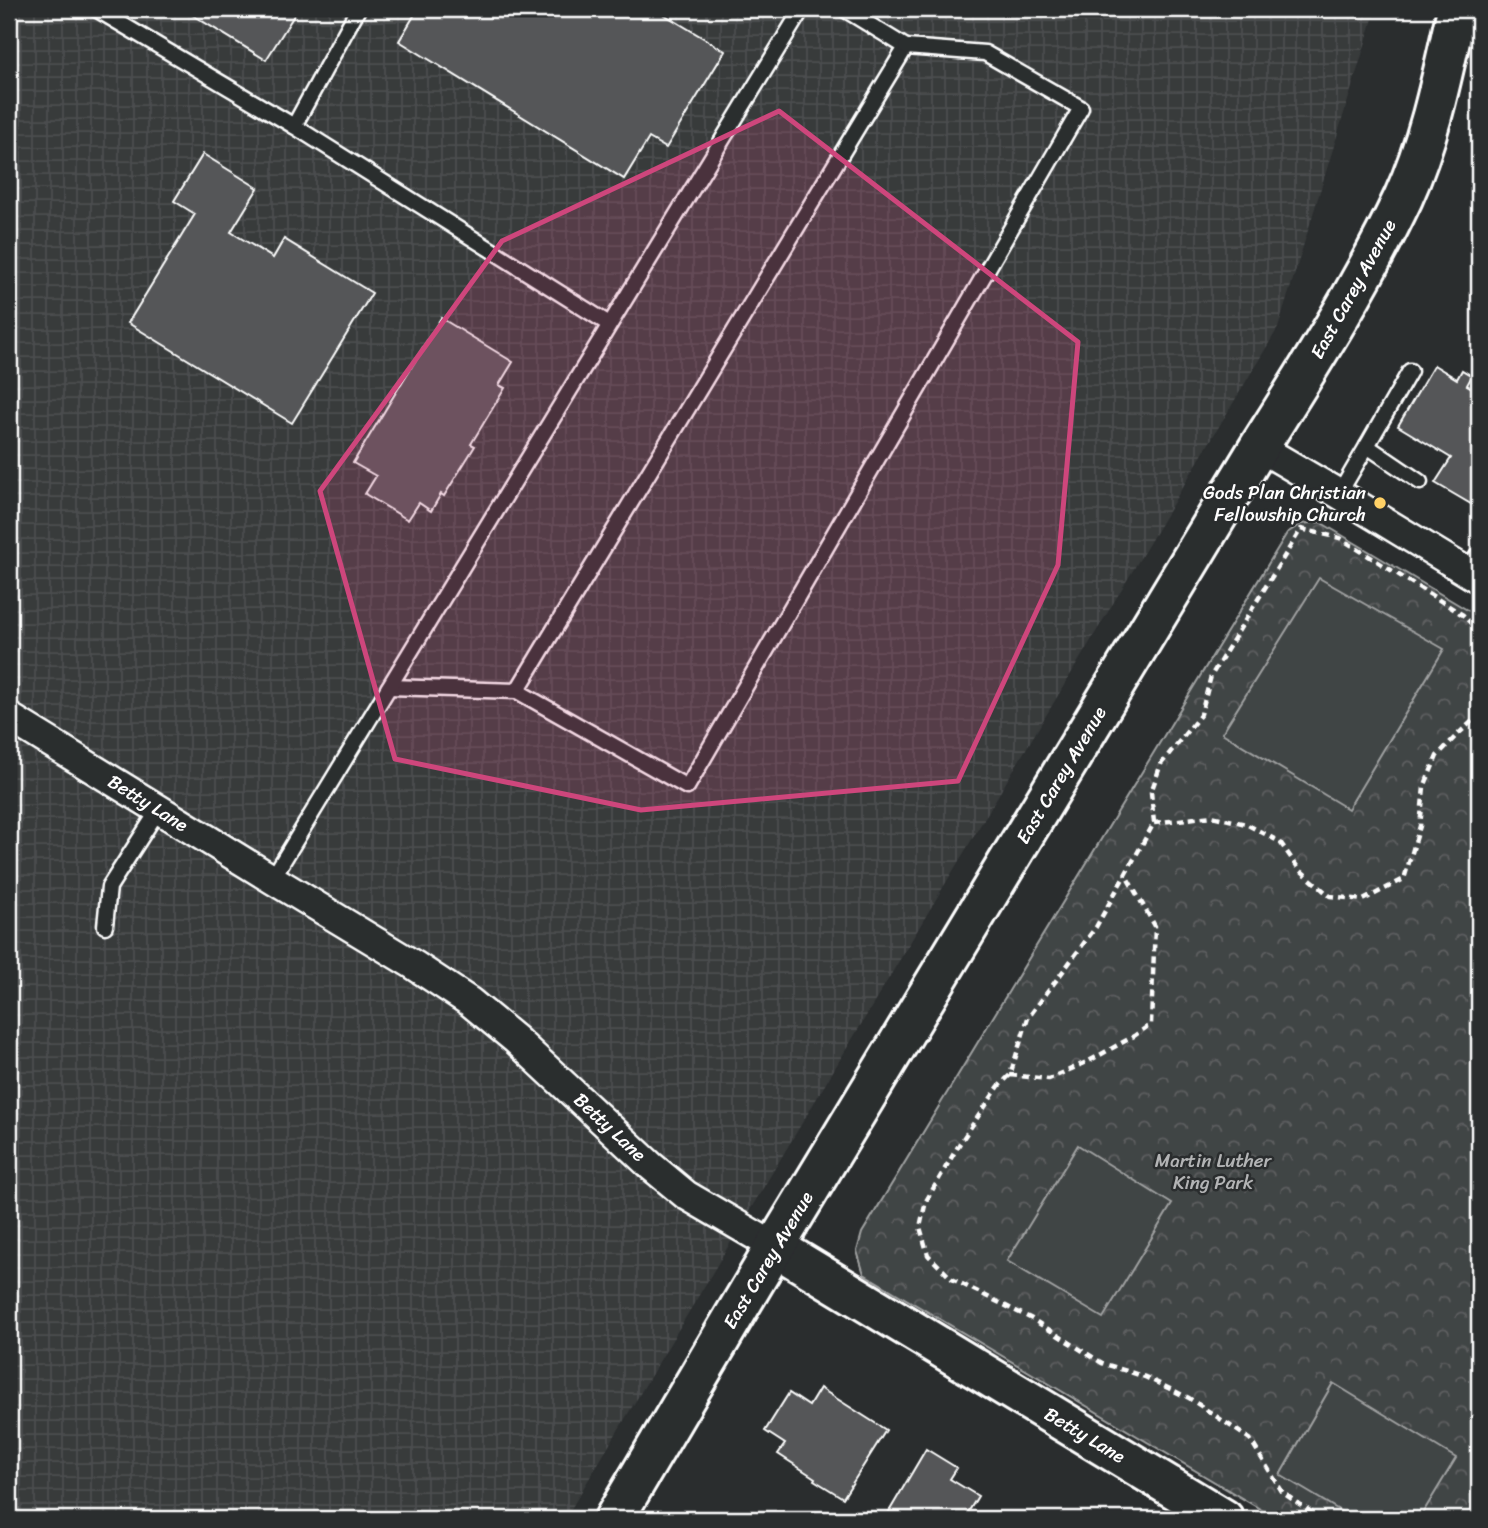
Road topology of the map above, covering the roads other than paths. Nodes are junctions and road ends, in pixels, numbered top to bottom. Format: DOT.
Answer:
graph roads {
  1 [pos="96,9"];
  2 [pos="358,9"];
  3 [pos="802,9"];
  4 [pos="844,9"];
  5 [pos="1457,9"];
  6 [pos="906,47"];
  7 [pos="293,126"];
  8 [pos="609,324"];
  9 [pos="1410,371"];
  10 [pos="1367,446"];
  11 [pos="1259,447"];
  12 [pos="1420,482"];
  13 [pos="1339,494"];
  14 [pos="1475,568"];
  15 [pos="389,687"];
  16 [pos="517,691"];
  17 [pos="9,717"];
  18 [pos="159,810"];
  19 [pos="272,879"];
  20 [pos="105,926"];
  21 [pos="775,1247"];
  22 [pos="614,1519"];
  23 [pos="1224,1519"];
  1 -- 7 [label="lane"];
  2 -- 7 [label="lane"];
  3 -- 8 [label="lane"];
  4 -- 6 [label="lane"];
  5 -- 11 [label="main road, East Carey Avenue"];
  6 -- 16 [label="lane"];
  6 -- 16 [label="lane"];
  7 -- 8 [label="lane"];
  8 -- 15 [label="lane"];
  9 -- 10 [label="lane"];
  10 -- 12 [label="lane"];
  10 -- 13 [label="lane"];
  11 -- 13 [label="street"];
  11 -- 21 [label="main road, East Carey Avenue"];
  13 -- 14 [label="street"];
  15 -- 16 [label="lane"];
  15 -- 19 [label="lane"];
  17 -- 18 [label="street, Betty Lane"];
  18 -- 19 [label="street, Betty Lane"];
  18 -- 20 [label="lane"];
  19 -- 21 [label="street, Betty Lane"];
  21 -- 22 [label="main road, East Carey Avenue"];
  21 -- 23 [label="main road, Betty Lane"];
}
